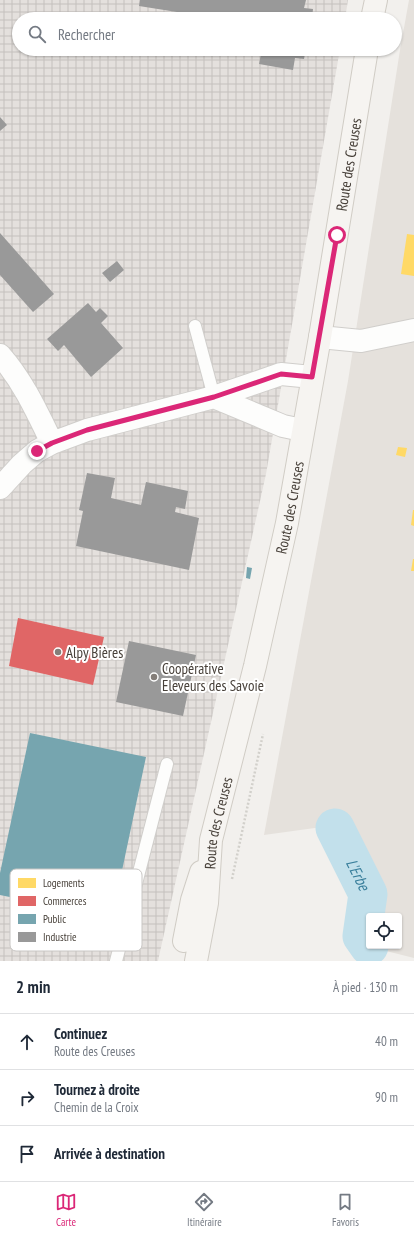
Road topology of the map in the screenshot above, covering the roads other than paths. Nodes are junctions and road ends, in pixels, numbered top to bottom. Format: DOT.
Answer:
graph roads {
  1 [pos="376,0"];
  2 [pos="373,12"];
  3 [pos="367,56"];
  4 [pos="195,326"];
  5 [pos="414,330"];
  6 [pos="320,337"];
  7 [pos="0,355"];
  8 [pos="312,377"];
  9 [pos="214,397"];
  10 [pos="302,430"];
  11 [pos="52,443"];
  12 [pos="0,488"];
  13 [pos="167,764"];
  14 [pos="211,840"];
  15 [pos="140,869"];
  16 [pos="119,951"];
  17 [pos="116,961"];
  18 [pos="181,961"];
  19 [pos="196,961"];
  1 -- 2 [label="main road"];
  3 -- 6 [label="main road, Route des Creuses"];
  4 -- 9 [label="lane"];
  5 -- 6 [label="street"];
  6 -- 8 [label="main road, Route des Creuses"];
  7 -- 11 [label="street"];
  8 -- 9 [label="street"];
  8 -- 10 [label="main road, Route des Creuses"];
  9 -- 10 [label="street"];
  9 -- 11 [label="street"];
  10 -- 14 [label="main road, Route des Creuses"];
  11 -- 12 [label="street"];
  13 -- 15 [label="lane"];
  14 -- 18 [label="main road"];
  14 -- 19 [label="main road, Route des Creuses"];
  16 -- 17 [label="lane"];
}
